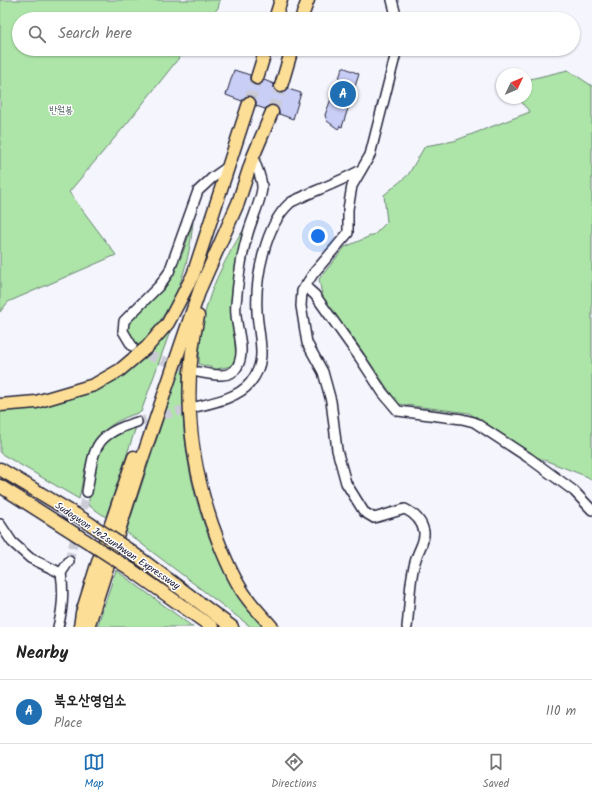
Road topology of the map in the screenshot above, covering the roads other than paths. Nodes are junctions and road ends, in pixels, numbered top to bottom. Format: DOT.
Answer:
graph roads {
  1 [pos="281,0"];
  2 [pos="308,0"];
  3 [pos="392,0"];
  4 [pos="277,12"];
  5 [pos="304,12"];
  6 [pos="395,12"];
  7 [pos="264,56"];
  8 [pos="290,56"];
  9 [pos="395,56"];
  10 [pos="257,78"];
  11 [pos="281,86"];
  12 [pos="249,103"];
  13 [pos="272,112"];
  14 [pos="253,157"];
  15 [pos="229,166"];
  16 [pos="362,169"];
  17 [pos="193,275"];
  18 [pos="205,280"];
  19 [pos="305,286"];
  20 [pos="132,346"];
  21 [pos="198,372"];
  22 [pos="0,405"];
  23 [pos="195,407"];
  24 [pos="137,422"];
  25 [pos="0,469"];
  26 [pos="0,486"];
  27 [pos="87,492"];
  28 [pos="592,510"];
  29 [pos="0,524"];
  30 [pos="69,561"];
  31 [pos="61,573"];
  32 [pos="181,604"];
  33 [pos="58,627"];
  34 [pos="80,627"];
  35 [pos="88,627"];
  36 [pos="202,627"];
  37 [pos="212,627"];
  38 [pos="232,627"];
  39 [pos="272,627"];
  40 [pos="407,627"];
  1 -- 4 [label="highway"];
  2 -- 5 [label="highway"];
  3 -- 6 [label="lane"];
  7 -- 10 [label="highway"];
  8 -- 11 [label="highway"];
  9 -- 16 [label="lane"];
  12 -- 15 [label="highway"];
  13 -- 14 [label="highway"];
  14 -- 18 [label="highway"];
  14 -- 21 [label="lane"];
  15 -- 17 [label="highway"];
  15 -- 20 [label="lane"];
  16 -- 19 [label="lane"];
  16 -- 23 [label="lane"];
  17 -- 22 [label="highway"];
  17 -- 34 [label="highway"];
  18 -- 35 [label="highway"];
  18 -- 39 [label="highway"];
  19 -- 28 [label="lane"];
  19 -- 40 [label="lane"];
  24 -- 27 [label="lane"];
  25 -- 38 [label="highway, Sudogwon Je2sunhwan Expressway, bridge"];
  26 -- 32 [label="highway, Sudogwon Je2sunhwan Expressway, bridge"];
  29 -- 31 [label="lane"];
  30 -- 31 [label="lane"];
  31 -- 33 [label="lane"];
  32 -- 36 [label="highway"];
  32 -- 37 [label="highway, Sudogwon Je2sunhwan Expressway"];
}
